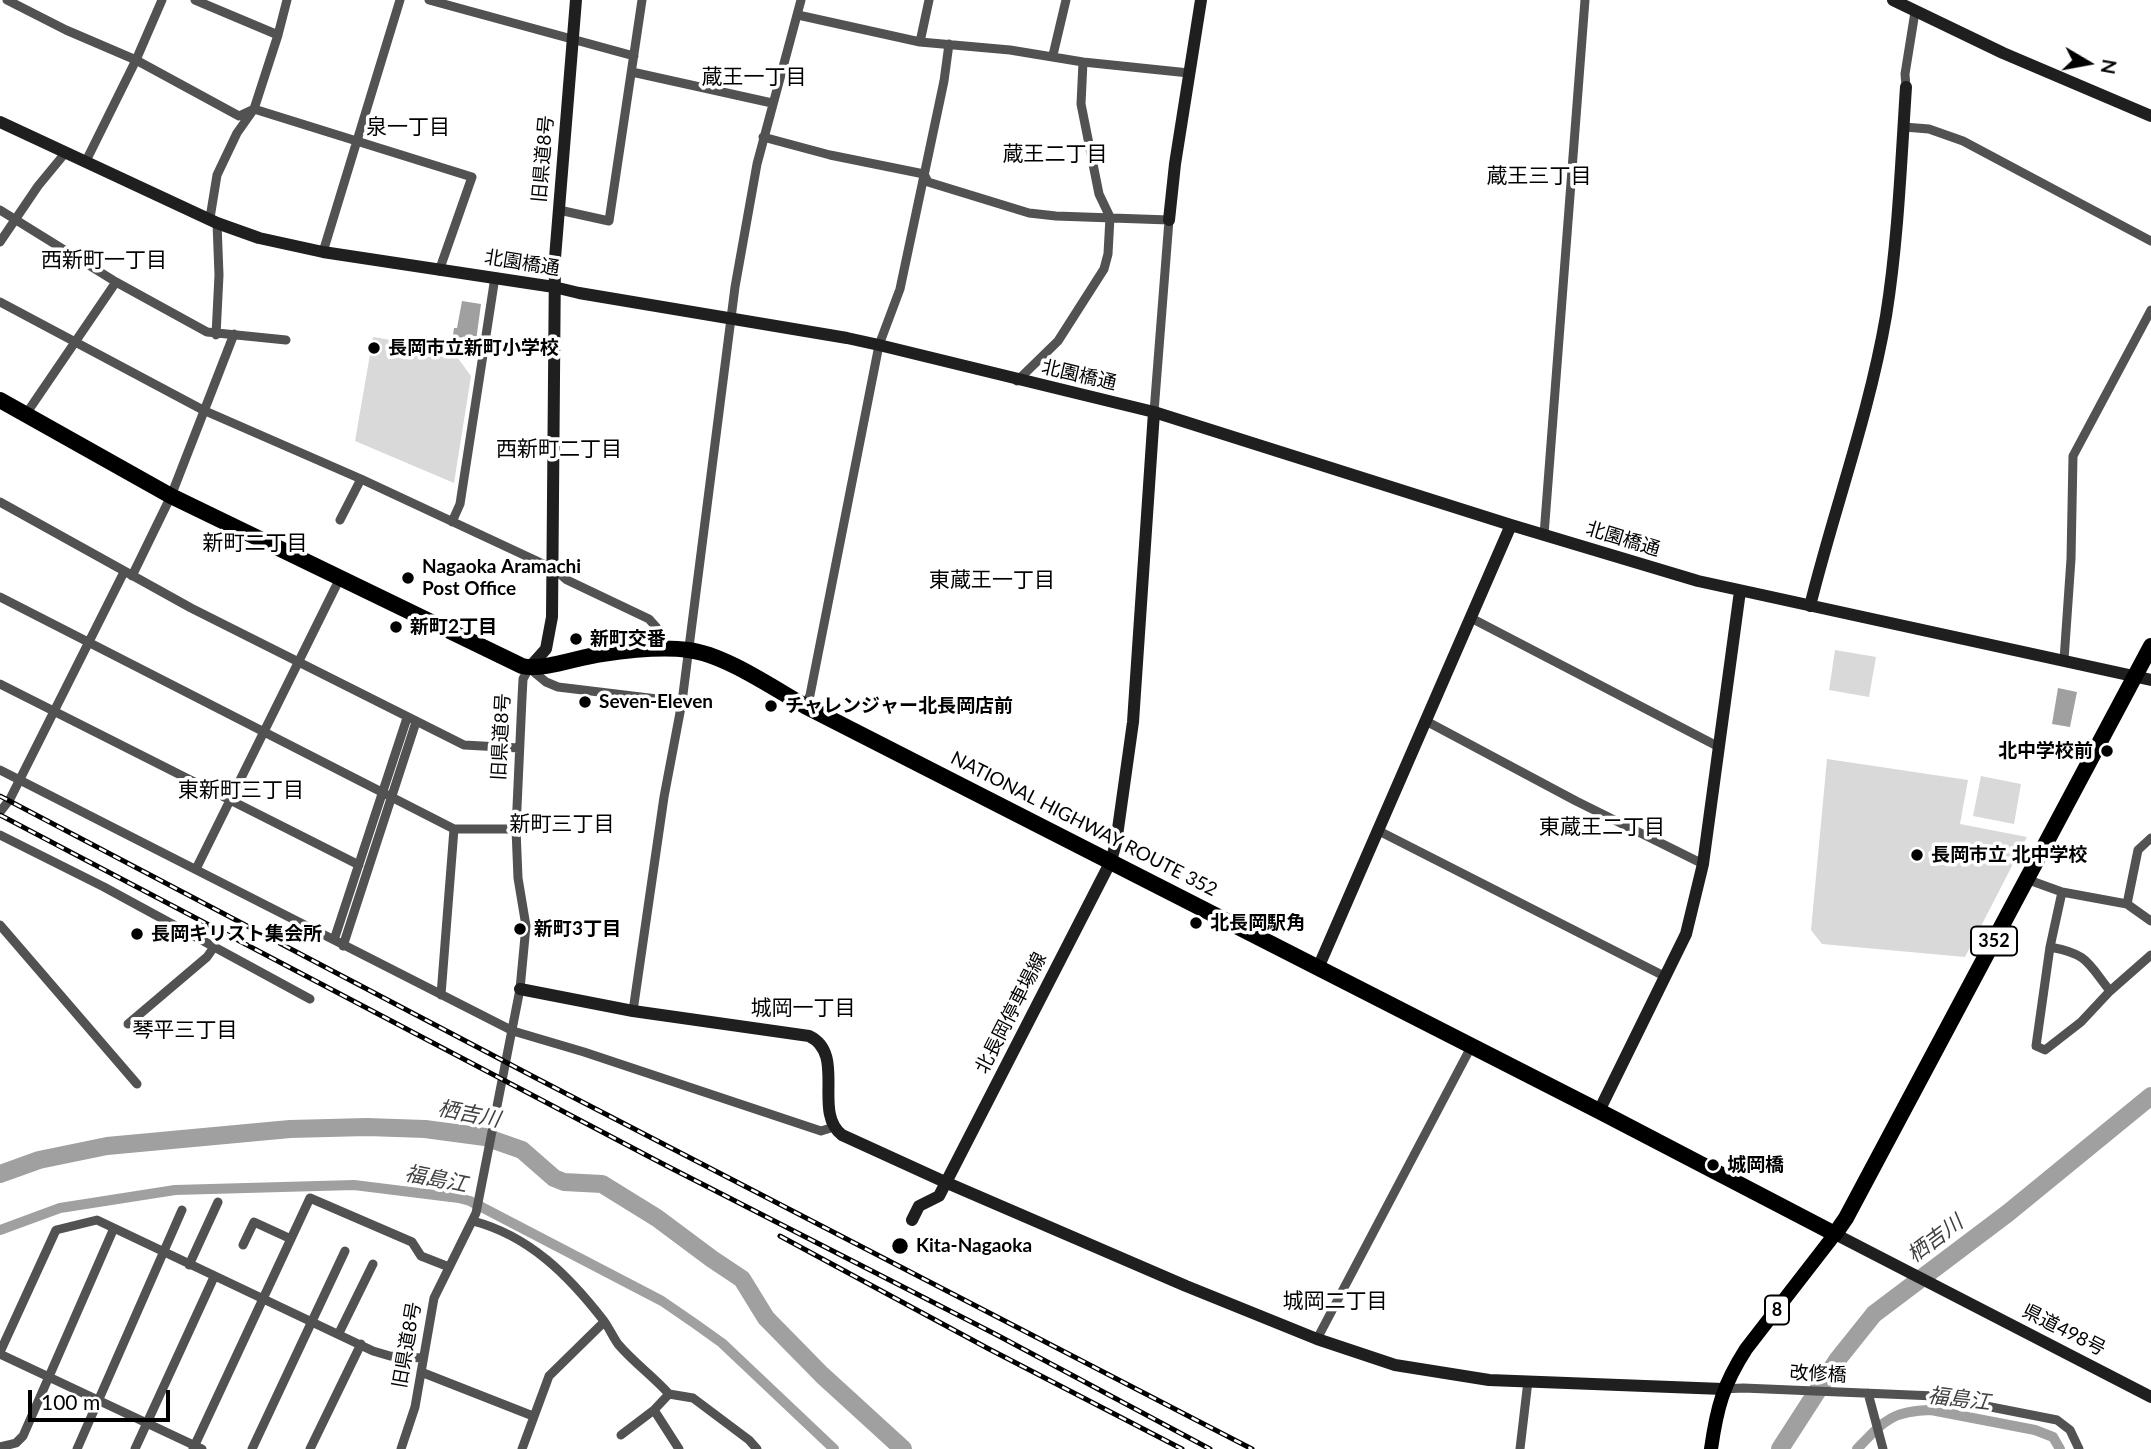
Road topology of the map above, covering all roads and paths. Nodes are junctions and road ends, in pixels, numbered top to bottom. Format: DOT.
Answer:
graph roads {
  1 [pos="7,0"];
  2 [pos="162,0"];
  3 [pos="195,0"];
  4 [pos="287,0"];
  5 [pos="400,0"];
  6 [pos="429,0"];
  7 [pos="576,0"];
  8 [pos="642,0"];
  9 [pos="802,0"];
  10 [pos="929,0"];
  11 [pos="1066,0"];
  12 [pos="1200,0"];
  13 [pos="1585,0"];
  14 [pos="1893,0"];
  15 [pos="1916,12"];
  16 [pos="797,15"];
  17 [pos="278,35"];
  18 [pos="572,38"];
  19 [pos="920,42"];
  20 [pos="949,44"];
  21 [pos="1054,55"];
  22 [pos="634,56"];
  23 [pos="136,60"];
  24 [pos="1083,62"];
  25 [pos="632,72"];
  26 [pos="1189,73"];
  27 [pos="1906,87"];
  28 [pos="772,103"];
  29 [pos="254,109"];
  30 [pos="2151,116"];
  31 [pos="0,122"];
  32 [pos="1904,127"];
  33 [pos="763,137"];
  34 [pos="356,141"];
  35 [pos="66,152"];
  36 [pos="86,162"];
  37 [pos="924,174"];
  38 [pos="0,210"];
  39 [pos="559,210"];
  40 [pos="1110,217"];
  41 [pos="14,219"];
  42 [pos="214,220"];
  43 [pos="1170,220"];
  44 [pos="2151,241"];
  45 [pos="0,242"];
  46 [pos="323,252"];
  47 [pos="439,271"];
  48 [pos="495,277"];
  49 [pos="116,282"];
  50 [pos="554,287"];
  51 [pos="0,302"];
  52 [pos="2151,310"];
  53 [pos="731,318"];
  54 [pos="234,334"];
  55 [pos="216,335"];
  56 [pos="286,340"];
  57 [pos="77,342"];
  58 [pos="879,345"];
  59 [pos="1017,381"];
  60 [pos="0,400"];
  61 [pos="203,410"];
  62 [pos="1154,412"];
  63 [pos="26,414"];
  64 [pos="361,480"];
  65 [pos="170,496"];
  66 [pos="0,502"];
  67 [pos="340,520"];
  68 [pos="452,522"];
  69 [pos="1511,526"];
  70 [pos="1544,534"];
  71 [pos="554,569"];
  72 [pos="128,574"];
  73 [pos="340,578"];
  74 [pos="1740,591"];
  75 [pos="0,597"];
  76 [pos="1810,606"];
  77 [pos="1471,618"];
  78 [pos="88,642"];
  79 [pos="2151,646"];
  80 [pos="664,649"];
  81 [pos="689,650"];
  82 [pos="2064,660"];
  83 [pos="297,662"];
  84 [pos="529,668"];
  85 [pos="2143,678"];
  86 [pos="0,684"];
  87 [pos="682,702"];
  88 [pos="805,706"];
  89 [pos="52,711"];
  90 [pos="412,720"];
  91 [pos="1426,721"];
  92 [pos="262,731"];
  93 [pos="1719,747"];
  94 [pos="519,748"];
  95 [pos="0,770"];
  96 [pos="18,779"];
  97 [pos="387,794"];
  98 [pos="230,801"];
  99 [pos="0,812"];
  100 [pos="454,829"];
  101 [pos="516,829"];
  102 [pos="1377,830"];
  103 [pos="0,835"];
  104 [pos="2151,838"];
  105 [pos="1111,861"];
  106 [pos="1703,864"];
  107 [pos="359,865"];
  108 [pos="196,869"];
  109 [pos="2026,879"];
  110 [pos="2062,892"];
  111 [pos="2127,904"];
  112 [pos="2151,921"];
  113 [pos="0,925"];
  114 [pos="334,940"];
  115 [pos="344,946"];
  116 [pos="214,947"];
  117 [pos="2050,947"];
  118 [pos="2151,955"];
  119 [pos="1318,968"];
  120 [pos="1666,977"];
  121 [pos="520,989"];
  122 [pos="2110,991"];
  123 [pos="441,995"];
  124 [pos="310,999"];
  125 [pos="633,1011"];
  126 [pos="128,1024"];
  127 [pos="513,1031"];
  128 [pos="1471,1046"];
  129 [pos="138,1084"];
  130 [pos="1599,1111"];
  131 [pos="834,1127"];
  132 [pos="945,1182"];
  133 [pos="218,1202"];
  134 [pos="183,1210"];
  135 [pos="474,1217"];
  136 [pos="912,1220"];
  137 [pos="114,1228"];
  138 [pos="1835,1234"];
  139 [pos="291,1240"];
  140 [pos="243,1245"];
  141 [pos="345,1251"];
  142 [pos="164,1253"];
  143 [pos="373,1264"];
  144 [pos="189,1265"];
  145 [pos="449,1267"];
  146 [pos="214,1277"];
  147 [pos="261,1300"];
  148 [pos="312,1322"];
  149 [pos="604,1322"];
  150 [pos="339,1334"];
  151 [pos="1317,1339"];
  152 [pos="361,1344"];
  153 [pos="0,1353"];
  154 [pos="422,1358"];
  155 [pos="421,1372"];
  156 [pos="48,1375"];
  157 [pos="1528,1381"];
  158 [pos="1723,1390"];
  159 [pos="1868,1393"];
  160 [pos="669,1394"];
  161 [pos="2151,1397"];
  162 [pos="101,1399"];
  163 [pos="654,1410"];
  164 [pos="533,1416"];
  165 [pos="147,1423"];
  166 [pos="621,1435"];
  167 [pos="1882,1445"];
  168 [pos="0,1447"];
  169 [pos="197,1448"];
  170 [pos="77,1449"];
  171 [pos="135,1449"];
  172 [pos="252,1449"];
  173 [pos="310,1449"];
  174 [pos="401,1449"];
  175 [pos="522,1449"];
  176 [pos="679,1449"];
  177 [pos="757,1449"];
  178 [pos="1520,1449"];
  179 [pos="1711,1449"];
  180 [pos="2078,1449"];
  1 -- 23 [label="street"];
  2 -- 23 [label="street"];
  3 -- 17 [label="street"];
  4 -- 17 [label="street"];
  5 -- 34 [label="street"];
  6 -- 18 [label="street"];
  7 -- 18 [label="street, 旧県道8号"];
  8 -- 22 [label="street"];
  9 -- 16 [label="street"];
  10 -- 19 [label="street"];
  11 -- 21 [label="street"];
  12 -- 26 [label="street"];
  13 -- 70 [label="street"];
  14 -- 15 [label="street"];
  15 -- 27 [label="street"];
  15 -- 30 [label="street"];
  16 -- 19 [label="street"];
  16 -- 28 [label="street"];
  17 -- 29 [label="street"];
  18 -- 22 [label="street"];
  18 -- 39 [label="street, 旧県道8号"];
  19 -- 20 [label="street"];
  20 -- 21 [label="street"];
  20 -- 37 [label="street"];
  21 -- 24 [label="street"];
  22 -- 25 [label="street"];
  23 -- 29 [label="street"];
  23 -- 36 [label="street"];
  24 -- 26 [label="street"];
  24 -- 40 [label="street"];
  25 -- 28 [label="street"];
  25 -- 39 [label="street"];
  26 -- 43 [label="street"];
  27 -- 32 [label="street"];
  28 -- 33 [label="street"];
  29 -- 34 [label="street"];
  29 -- 42 [label="street"];
  31 -- 35 [label="street, 北園橋通"];
  32 -- 44 [label="street"];
  32 -- 76 [label="street"];
  33 -- 37 [label="street"];
  33 -- 53 [label="street"];
  34 -- 46 [label="street"];
  34 -- 47 [label="street"];
  35 -- 36 [label="street, 北園橋通"];
  35 -- 41 [label="street"];
  36 -- 42 [label="street, 北園橋通"];
  37 -- 40 [label="street"];
  37 -- 58 [label="street"];
  38 -- 41 [label="street"];
  39 -- 50 [label="street, 旧県道8号"];
  40 -- 43 [label="street"];
  40 -- 59 [label="street"];
  41 -- 45 [label="street"];
  41 -- 49 [label="street"];
  42 -- 46 [label="street, 北園橋通"];
  42 -- 55 [label="street"];
  43 -- 62 [label="street"];
  46 -- 47 [label="street, 北園橋通"];
  47 -- 48 [label="street, 北園橋通"];
  48 -- 50 [label="street, 北園橋通"];
  48 -- 68 [label="street"];
  49 -- 55 [label="street"];
  49 -- 57 [label="street"];
  50 -- 53 [label="street, 北園橋通"];
  50 -- 71 [label="street, 旧県道8号"];
  51 -- 57 [label="street"];
  52 -- 82 [label="street"];
  53 -- 58 [label="street, 北園橋通"];
  53 -- 81 [label="street"];
  54 -- 55 [label="street"];
  54 -- 56 [label="street"];
  54 -- 61 [label="street"];
  57 -- 61 [label="street"];
  57 -- 63 [label="street"];
  58 -- 59 [label="street, 北園橋通"];
  58 -- 88 [label="street"];
  59 -- 62 [label="street, 北園橋通"];
  60 -- 63 [label="highway"];
  61 -- 64 [label="street"];
  61 -- 65 [label="street"];
  62 -- 69 [label="street, 北園橋通"];
  62 -- 105 [label="street, 北長岡停車場線"];
  63 -- 65 [label="highway"];
  64 -- 67 [label="street"];
  64 -- 68 [label="street"];
  65 -- 72 [label="street"];
  65 -- 73 [label="highway"];
  66 -- 72 [label="street"];
  68 -- 71 [label="street"];
  69 -- 70 [label="street, 北園橋通"];
  69 -- 77 [label="street"];
  70 -- 74 [label="street, 北園橋通"];
  71 -- 80 [label="street"];
  71 -- 84 [label="street, 旧県道8号"];
  72 -- 78 [label="street"];
  72 -- 83 [label="street"];
  73 -- 83 [label="street"];
  73 -- 84 [label="highway"];
  74 -- 76 [label="street, 北園橋通"];
  74 -- 93 [label="street"];
  75 -- 78 [label="street"];
  76 -- 82 [label="street, 北園橋通"];
  77 -- 91 [label="street"];
  77 -- 93 [label="street"];
  78 -- 89 [label="street"];
  78 -- 92 [label="street"];
  79 -- 85 [label="highway, 352"];
  80 -- 81 [label="highway, NATIONAL HIGHWAY ROUTE 352"];
  80 -- 84 [label="highway, NATIONAL HIGHWAY ROUTE 352"];
  81 -- 87 [label="street"];
  81 -- 88 [label="highway, NATIONAL HIGHWAY ROUTE 352"];
  82 -- 85 [label="street, 北園橋通"];
  83 -- 90 [label="street"];
  83 -- 92 [label="street"];
  84 -- 87 [label="street"];
  84 -- 94 [label="street, 旧県道8号"];
  85 -- 109 [label="highway, 352"];
  86 -- 89 [label="street"];
  87 -- 125 [label="street"];
  88 -- 105 [label="highway, NATIONAL HIGHWAY ROUTE 352"];
  89 -- 96 [label="street"];
  89 -- 98 [label="street"];
  90 -- 94 [label="street"];
  90 -- 97 [label="street"];
  91 -- 102 [label="street"];
  91 -- 106 [label="street"];
  92 -- 97 [label="street"];
  92 -- 98 [label="street"];
  93 -- 106 [label="street"];
  94 -- 101 [label="street, 旧県道8号"];
  95 -- 96 [label="street"];
  96 -- 99 [label="street"];
  96 -- 108 [label="street"];
  97 -- 100 [label="street"];
  97 -- 107 [label="street"];
  97 -- 115 [label="street"];
  98 -- 107 [label="street"];
  98 -- 108 [label="street"];
  100 -- 101 [label="street"];
  100 -- 123 [label="street"];
  101 -- 121 [label="street, 旧県道8号"];
  102 -- 119 [label="street"];
  102 -- 120 [label="street"];
  103 -- 116 [label="street"];
  104 -- 111 [label="street"];
  105 -- 119 [label="highway, NATIONAL HIGHWAY ROUTE 352"];
  105 -- 132 [label="street, 北長岡停車場線"];
  106 -- 120 [label="street"];
  107 -- 114 [label="street"];
  108 -- 114 [label="street"];
  109 -- 110 [label="street"];
  109 -- 138 [label="highway, 352"];
  110 -- 111 [label="street"];
  110 -- 117 [label="street"];
  111 -- 112 [label="street"];
  113 -- 129 [label="street"];
  114 -- 115 [label="street"];
  115 -- 123 [label="street"];
  116 -- 124 [label="street"];
  116 -- 126 [label="street"];
  117 -- 122 [label="street"];
  117 -- 122 [label="street"];
  118 -- 122 [label="street"];
  119 -- 128 [label="highway, NATIONAL HIGHWAY ROUTE 352"];
  120 -- 130 [label="street"];
  121 -- 125 [label="street"];
  121 -- 127 [label="street, 旧県道8号"];
  123 -- 127 [label="street"];
  125 -- 131 [label="street"];
  127 -- 131 [label="street"];
  127 -- 135 [label="street, 旧県道8号"];
  128 -- 130 [label="highway, NATIONAL HIGHWAY ROUTE 352"];
  128 -- 151 [label="street"];
  130 -- 138 [label="highway, NATIONAL HIGHWAY ROUTE 352"];
  131 -- 132 [label="street"];
  132 -- 136 [label="street, 北長岡停車場線"];
  132 -- 151 [label="street"];
  133 -- 144 [label="street"];
  134 -- 142 [label="street"];
  135 -- 145 [label="street, 旧県道8号"];
  135 -- 149 [label="street"];
  137 -- 142 [label="street"];
  137 -- 153 [label="street"];
  137 -- 156 [label="street"];
  138 -- 158 [label="main road, 8"];
  138 -- 161 [label="street, 県道498号"];
  139 -- 140 [label="street"];
  139 -- 145 [label="street"];
  139 -- 147 [label="street"];
  141 -- 148 [label="street"];
  142 -- 144 [label="street"];
  142 -- 162 [label="street"];
  143 -- 150 [label="street"];
  144 -- 146 [label="street"];
  145 -- 154 [label="street, 旧県道8号"];
  146 -- 147 [label="street"];
  146 -- 165 [label="street"];
  147 -- 148 [label="street"];
  147 -- 169 [label="street"];
  148 -- 150 [label="street"];
  148 -- 172 [label="street"];
  149 -- 160 [label="street"];
  149 -- 164 [label="street"];
  150 -- 152 [label="street"];
  151 -- 157 [label="street"];
  152 -- 154 [label="street"];
  152 -- 173 [label="street"];
  153 -- 156 [label="street"];
  154 -- 155 [label="street, 旧県道8号"];
  155 -- 164 [label="street"];
  155 -- 174 [label="street, 旧県道8号"];
  156 -- 162 [label="street"];
  156 -- 168 [label="street"];
  157 -- 158 [label="street"];
  157 -- 178 [label="street"];
  158 -- 159 [label="street, 改修橋"];
  158 -- 179 [label="main road, 8"];
  159 -- 167 [label="street"];
  159 -- 180 [label="street, 改修橋"];
  160 -- 163 [label="street"];
  160 -- 177 [label="street"];
  162 -- 165 [label="street"];
  162 -- 170 [label="street"];
  163 -- 166 [label="street"];
  163 -- 176 [label="street"];
  164 -- 175 [label="street"];
  165 -- 169 [label="street"];
  165 -- 171 [label="street"];
}
